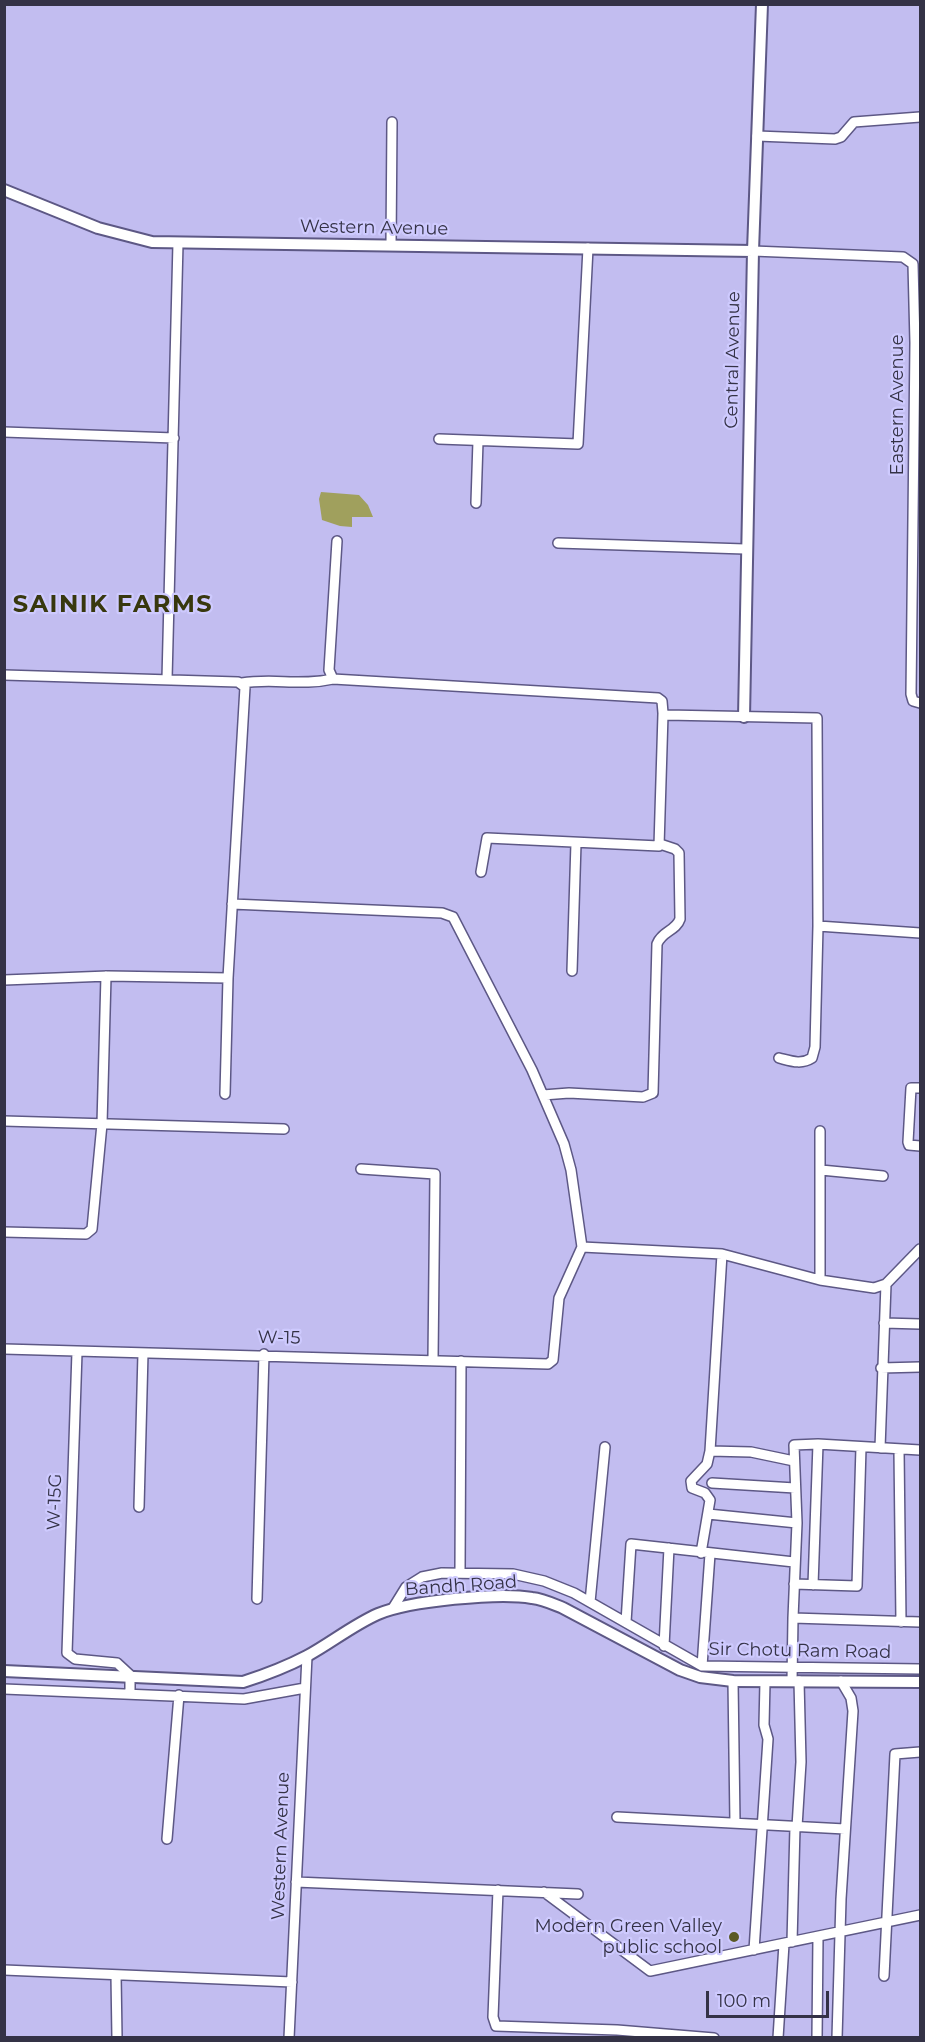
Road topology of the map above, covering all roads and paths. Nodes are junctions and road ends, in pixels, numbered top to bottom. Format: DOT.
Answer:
graph roads {
  1 [pos="762,4"];
  2 [pos="921,117"];
  3 [pos="393,122"];
  4 [pos="757,136"];
  5 [pos="4,190"];
  6 [pos="178,243"];
  7 [pos="391,245"];
  8 [pos="588,248"];
  9 [pos="753,251"];
  10 [pos="918,326"];
  11 [pos="4,432"];
  12 [pos="174,438"];
  13 [pos="439,439"];
  14 [pos="478,441"];
  15 [pos="476,503"];
  16 [pos="337,541"];
  17 [pos="558,543"];
  18 [pos="746,549"];
  19 [pos="4,675"];
  20 [pos="167,679"];
  21 [pos="333,679"];
  22 [pos="242,684"];
  23 [pos="921,703"];
  24 [pos="663,714"];
  25 [pos="744,717"];
  26 [pos="576,843"];
  27 [pos="660,844"];
  28 [pos="481,872"];
  29 [pos="232,904"];
  30 [pos="818,926"];
  31 [pos="921,933"];
  32 [pos="572,971"];
  33 [pos="106,976"];
  34 [pos="228,978"];
  35 [pos="4,980"];
  36 [pos="779,1058"];
  37 [pos="921,1088"];
  38 [pos="225,1094"];
  39 [pos="543,1095"];
  40 [pos="4,1121"];
  41 [pos="102,1124"];
  42 [pos="284,1129"];
  43 [pos="820,1131"];
  44 [pos="921,1146"];
  45 [pos="361,1169"];
  46 [pos="821,1170"];
  47 [pos="884,1176"];
  48 [pos="4,1232"];
  49 [pos="582,1247"];
  50 [pos="921,1249"];
  51 [pos="722,1254"];
  52 [pos="820,1280"];
  53 [pos="886,1284"];
  54 [pos="884,1323"];
  55 [pos="921,1324"];
  56 [pos="4,1349"];
  57 [pos="77,1352"];
  58 [pos="143,1353"];
  59 [pos="264,1354"];
  60 [pos="433,1359"];
  61 [pos="461,1360"];
  62 [pos="921,1367"];
  63 [pos="881,1368"];
  64 [pos="819,1443"];
  65 [pos="605,1447"];
  66 [pos="861,1447"];
  67 [pos="880,1448"];
  68 [pos="899,1450"];
  69 [pos="921,1450"];
  70 [pos="710,1451"];
  71 [pos="794,1461"];
  72 [pos="712,1483"];
  73 [pos="795,1488"];
  74 [pos="139,1507"];
  75 [pos="708,1514"];
  76 [pos="796,1522"];
  77 [pos="669,1548"];
  78 [pos="706,1553"];
  79 [pos="794,1562"];
  80 [pos="460,1572"];
  81 [pos="794,1584"];
  82 [pos="813,1585"];
  83 [pos="257,1599"];
  84 [pos="590,1602"];
  85 [pos="393,1608"];
  86 [pos="793,1618"];
  87 [pos="626,1622"];
  88 [pos="901,1622"];
  89 [pos="921,1622"];
  90 [pos="664,1646"];
  91 [pos="307,1656"];
  92 [pos="702,1666"];
  93 [pos="792,1668"];
  94 [pos="921,1669"];
  95 [pos="4,1671"];
  96 [pos="130,1675"];
  97 [pos="733,1681"];
  98 [pos="795,1681"];
  99 [pos="840,1681"];
  100 [pos="765,1682"];
  101 [pos="921,1682"];
  102 [pos="304,1688"];
  103 [pos="4,1689"];
  104 [pos="130,1693"];
  105 [pos="179,1695"];
  106 [pos="921,1752"];
  107 [pos="616,1817"];
  108 [pos="735,1823"];
  109 [pos="762,1826"];
  110 [pos="796,1827"];
  111 [pos="845,1829"];
  112 [pos="167,1839"];
  113 [pos="296,1882"];
  114 [pos="498,1890"];
  115 [pos="544,1892"];
  116 [pos="578,1894"];
  117 [pos="921,1915"];
  118 [pos="885,1923"];
  119 [pos="841,1933"];
  120 [pos="818,1937"];
  121 [pos="788,1943"];
  122 [pos="754,1950"];
  123 [pos="4,1970"];
  124 [pos="116,1975"];
  125 [pos="884,1976"];
  126 [pos="292,1982"];
  127 [pos="117,2037"];
  128 [pos="289,2037"];
  129 [pos="714,2037"];
  130 [pos="778,2037"];
  131 [pos="817,2037"];
  132 [pos="837,2037"];
  1 -- 4 [label="street, Central Avenue"];
  2 -- 4 [label="street"];
  3 -- 7 [label="street"];
  4 -- 9 [label="street, Central Avenue"];
  5 -- 6 [label="street, Western Avenue"];
  6 -- 7 [label="street, Western Avenue"];
  6 -- 12 [label="street"];
  7 -- 8 [label="street, Western Avenue"];
  8 -- 9 [label="street, Western Avenue"];
  8 -- 14 [label="street"];
  9 -- 10 [label="street, Eastern Avenue"];
  9 -- 18 [label="street, Central Avenue"];
  10 -- 23 [label="street, Eastern Avenue"];
  11 -- 12 [label="street"];
  12 -- 20 [label="street"];
  13 -- 14 [label="street"];
  14 -- 15 [label="street"];
  16 -- 21 [label="street"];
  17 -- 18 [label="street"];
  18 -- 25 [label="street, Central Avenue"];
  19 -- 20 [label="street"];
  20 -- 22 [label="street"];
  21 -- 22 [label="street"];
  21 -- 24 [label="street"];
  22 -- 29 [label="street"];
  24 -- 25 [label="street"];
  24 -- 27 [label="street"];
  25 -- 30 [label="street"];
  26 -- 27 [label="street"];
  26 -- 28 [label="street"];
  26 -- 32 [label="street"];
  27 -- 39 [label="street"];
  29 -- 34 [label="street"];
  29 -- 39 [label="street"];
  30 -- 31 [label="street"];
  30 -- 36 [label="street"];
  33 -- 34 [label="street"];
  33 -- 35 [label="street"];
  33 -- 41 [label="street"];
  34 -- 38 [label="street"];
  37 -- 44 [label="street"];
  39 -- 49 [label="street"];
  40 -- 41 [label="street"];
  41 -- 42 [label="street"];
  41 -- 48 [label="street"];
  43 -- 46 [label="street"];
  45 -- 60 [label="street"];
  46 -- 47 [label="street"];
  46 -- 52 [label="street"];
  49 -- 51 [label="street"];
  49 -- 61 [label="street, W-15"];
  50 -- 53 [label="street"];
  51 -- 52 [label="street"];
  51 -- 70 [label="street"];
  52 -- 53 [label="street"];
  53 -- 54 [label="street"];
  54 -- 55 [label="street"];
  54 -- 63 [label="street"];
  56 -- 57 [label="street, W-15"];
  57 -- 58 [label="street, W-15"];
  57 -- 96 [label="street, W-15G"];
  58 -- 59 [label="street, W-15"];
  58 -- 74 [label="street"];
  59 -- 60 [label="street, W-15"];
  59 -- 83 [label="street"];
  60 -- 61 [label="street, W-15"];
  61 -- 80 [label="street"];
  62 -- 63 [label="street"];
  63 -- 67 [label="street"];
  64 -- 66 [label="street"];
  64 -- 71 [label="street"];
  64 -- 82 [label="street"];
  65 -- 84 [label="street"];
  66 -- 67 [label="street"];
  66 -- 82 [label="street"];
  67 -- 68 [label="street"];
  68 -- 69 [label="street"];
  68 -- 88 [label="street"];
  70 -- 71 [label="street"];
  70 -- 75 [label="street"];
  71 -- 73 [label="street"];
  72 -- 73 [label="street"];
  73 -- 76 [label="street"];
  75 -- 76 [label="street"];
  75 -- 78 [label="street"];
  76 -- 79 [label="street"];
  77 -- 78 [label="street"];
  77 -- 87 [label="street"];
  77 -- 90 [label="street"];
  78 -- 79 [label="street"];
  78 -- 92 [label="street"];
  79 -- 81 [label="street"];
  80 -- 84 [label="street, Sir Chotu Ram Road"];
  80 -- 85 [label="street, Sir Chotu Ram Road"];
  81 -- 82 [label="street"];
  81 -- 86 [label="street"];
  84 -- 87 [label="street, Sir Chotu Ram Road"];
  85 -- 91 [label="street, Bandh Road"];
  85 -- 97 [label="street, Bandh Road"];
  86 -- 88 [label="street"];
  86 -- 93 [label="street"];
  87 -- 90 [label="street, Sir Chotu Ram Road"];
  88 -- 89 [label="street"];
  90 -- 92 [label="street, Sir Chotu Ram Road"];
  91 -- 96 [label="street, Bandh Road"];
  91 -- 102 [label="street, Western Avenue"];
  92 -- 93 [label="street, Sir Chotu Ram Road"];
  93 -- 94 [label="street, Sir Chotu Ram Road"];
  93 -- 98 [label="street"];
  95 -- 96 [label="street, Bandh Road"];
  96 -- 104 [label="street"];
  97 -- 100 [label="street, Bandh Road"];
  97 -- 108 [label="street"];
  98 -- 99 [label="street, Bandh Road"];
  98 -- 100 [label="street, Bandh Road"];
  98 -- 110 [label="street"];
  99 -- 101 [label="street, Bandh Road"];
  99 -- 111 [label="street"];
  100 -- 109 [label="street"];
  102 -- 105 [label="street"];
  102 -- 113 [label="street, Western Avenue"];
  103 -- 104 [label="street"];
  104 -- 105 [label="street"];
  105 -- 112 [label="street"];
  106 -- 118 [label="street"];
  107 -- 108 [label="street"];
  108 -- 109 [label="street"];
  109 -- 110 [label="street"];
  109 -- 122 [label="street"];
  110 -- 111 [label="street"];
  110 -- 121 [label="street"];
  111 -- 119 [label="street"];
  113 -- 114 [label="street"];
  113 -- 126 [label="street, Western Avenue"];
  114 -- 115 [label="street"];
  114 -- 129 [label="street"];
  115 -- 116 [label="street"];
  115 -- 122 [label="street"];
  117 -- 118 [label="street"];
  118 -- 119 [label="street"];
  118 -- 125 [label="street"];
  119 -- 120 [label="street"];
  119 -- 132 [label="street"];
  120 -- 121 [label="street"];
  120 -- 131 [label="street"];
  121 -- 122 [label="street"];
  121 -- 130 [label="street"];
  123 -- 124 [label="street"];
  124 -- 126 [label="street"];
  124 -- 127 [label="street"];
  126 -- 128 [label="street, Western Avenue"];
}
